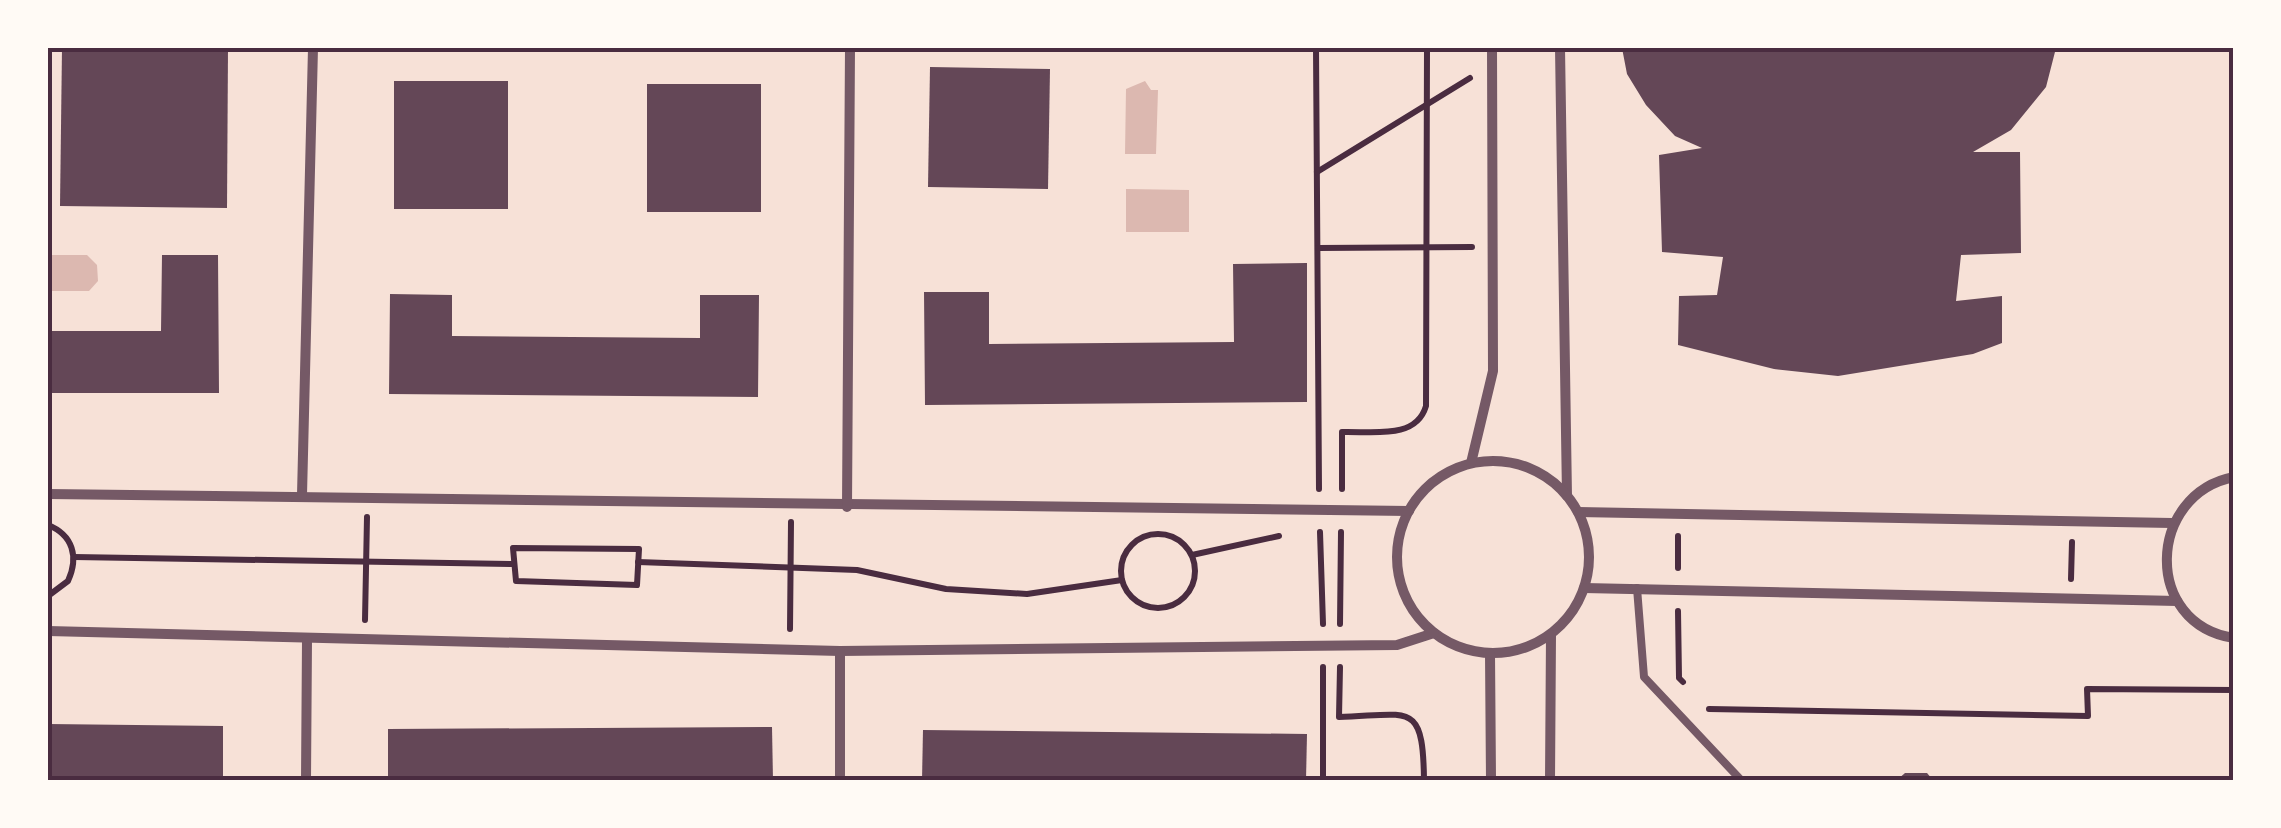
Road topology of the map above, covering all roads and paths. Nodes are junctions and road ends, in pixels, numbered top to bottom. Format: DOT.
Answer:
graph roads {
  1 [pos="313,48"];
  2 [pos="850,48"];
  3 [pos="1316,48"];
  4 [pos="1427,48"];
  5 [pos="1492,48"];
  6 [pos="1560,48"];
  7 [pos="1492,64"];
  8 [pos="1427,104"];
  9 [pos="1316,172"];
  10 [pos="1493,247"];
  11 [pos="1318,248"];
  12 [pos="1428,248"];
  13 [pos="1342,432"];
  14 [pos="1471,464"];
  15 [pos="2234,477"];
  16 [pos="48,494"];
  17 [pos="302,495"];
  18 [pos="368,496"];
  19 [pos="1567,496"];
  20 [pos="792,506"];
  21 [pos="847,507"];
  22 [pos="1320,510"];
  23 [pos="1408,510"];
  24 [pos="1578,512"];
  25 [pos="1679,513"];
  26 [pos="2072,520"];
  27 [pos="2172,523"];
  28 [pos="48,524"];
  29 [pos="1321,535"];
  30 [pos="1291,536"];
  31 [pos="1306,536"];
  32 [pos="1192,555"];
  33 [pos="74,556"];
  34 [pos="366,562"];
  35 [pos="638,562"];
  36 [pos="514,564"];
  37 [pos="790,566"];
  38 [pos="1122,580"];
  39 [pos="1584,588"];
  40 [pos="1637,588"];
  41 [pos="1678,590"];
  42 [pos="48,596"];
  43 [pos="2071,598"];
  44 [pos="2177,600"];
  45 [pos="48,631"];
  46 [pos="1434,634"];
  47 [pos="1550,634"];
  48 [pos="2234,638"];
  49 [pos="308,640"];
  50 [pos="364,641"];
  51 [pos="1324,646"];
  52 [pos="789,650"];
  53 [pos="840,651"];
  54 [pos="1490,654"];
  55 [pos="1690,689"];
  56 [pos="2234,690"];
  57 [pos="1701,701"];
  58 [pos="1740,778"];
  59 [pos="306,780"];
  60 [pos="840,780"];
  61 [pos="1323,780"];
  62 [pos="1491,780"];
  63 [pos="1550,780"];
  1 -- 17 [label="street"];
  2 -- 21 [label="street"];
  3 -- 9 [label="path"];
  4 -- 8 [label="path"];
  5 -- 7 [label="street"];
  6 -- 19 [label="street"];
  7 -- 8 [label="path"];
  7 -- 10 [label="street"];
  8 -- 9 [label="path"];
  8 -- 12 [label="path"];
  9 -- 11 [label="path"];
  10 -- 12 [label="path"];
  10 -- 14 [label="street"];
  11 -- 12 [label="path"];
  11 -- 22 [label="path"];
  12 -- 13 [label="path"];
  14 -- 19 [label="street"];
  14 -- 23 [label="street"];
  15 -- 27 [label="street"];
  16 -- 17 [label="street"];
  17 -- 18 [label="street"];
  18 -- 20 [label="street"];
  18 -- 34 [label="path"];
  19 -- 24 [label="street"];
  20 -- 21 [label="street"];
  20 -- 37 [label="path"];
  21 -- 22 [label="street"];
  22 -- 23 [label="street"];
  22 -- 29 [label="path"];
  23 -- 46 [label="street"];
  24 -- 25 [label="street"];
  24 -- 39 [label="street"];
  25 -- 26 [label="street"];
  25 -- 41 [label="path"];
  26 -- 27 [label="street"];
  26 -- 43 [label="path"];
  27 -- 44 [label="street"];
  28 -- 33 [label="path"];
  29 -- 31 [label="path"];
  29 -- 51 [label="path"];
  30 -- 32 [label="path"];
  32 -- 38 [label="path"];
  32 -- 38 [label="path"];
  33 -- 34 [label="path"];
  33 -- 42 [label="path"];
  34 -- 36 [label="path"];
  34 -- 50 [label="path"];
  35 -- 36 [label="path"];
  35 -- 36 [label="path"];
  35 -- 37 [label="path"];
  37 -- 38 [label="path"];
  37 -- 52 [label="path"];
  39 -- 40 [label="street"];
  39 -- 47 [label="street"];
  40 -- 41 [label="street"];
  40 -- 58 [label="lane"];
  41 -- 43 [label="street"];
  41 -- 55 [label="path"];
  43 -- 44 [label="street"];
  44 -- 48 [label="street"];
  45 -- 49 [label="street"];
  46 -- 51 [label="street"];
  46 -- 54 [label="street"];
  47 -- 54 [label="street"];
  47 -- 63 [label="street"];
  49 -- 50 [label="street"];
  49 -- 59 [label="street"];
  50 -- 52 [label="street"];
  51 -- 53 [label="street"];
  51 -- 61 [label="path"];
  52 -- 53 [label="street"];
  53 -- 60 [label="street"];
  54 -- 62 [label="street"];
  56 -- 57 [label="path"];
}
